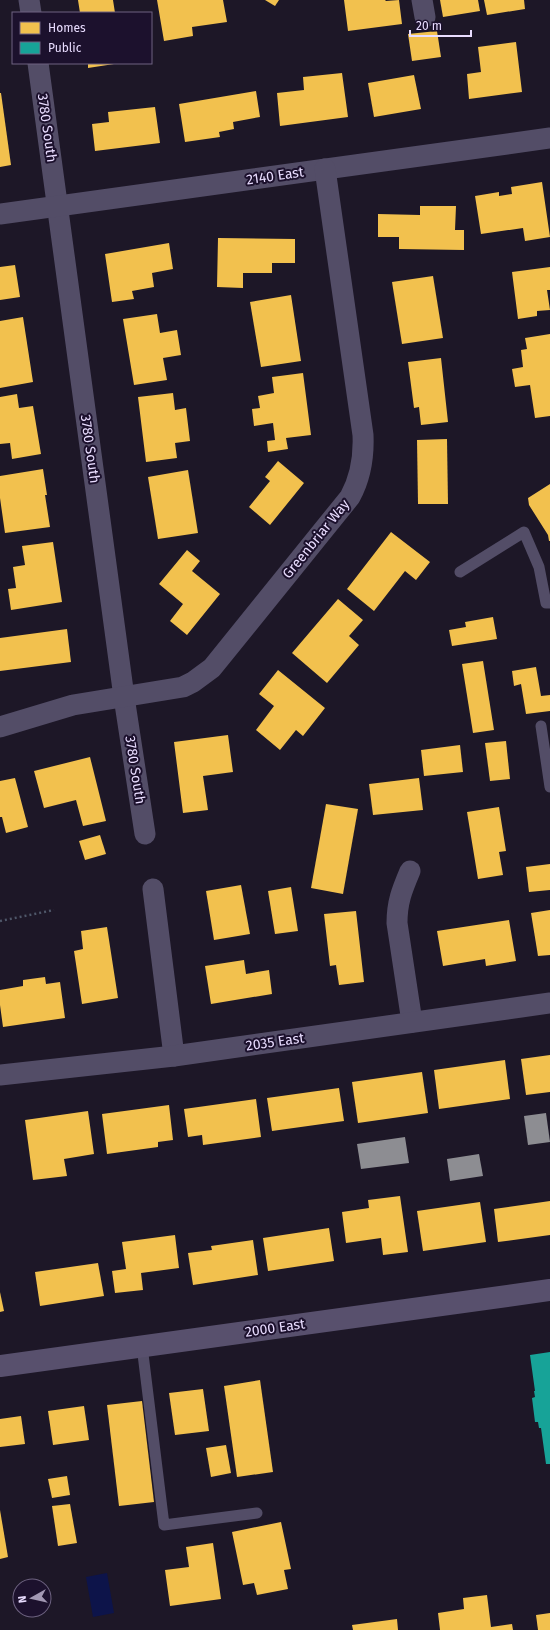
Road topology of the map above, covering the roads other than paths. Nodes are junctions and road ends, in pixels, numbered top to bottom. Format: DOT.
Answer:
graph roads {
  1 [pos="29,0"];
  2 [pos="31,12"];
  3 [pos="38,64"];
  4 [pos="550,138"];
  5 [pos="325,169"];
  6 [pos="58,206"];
  7 [pos="0,214"];
  8 [pos="460,572"];
  9 [pos="550,603"];
  10 [pos="124,697"];
  11 [pos="0,726"];
  12 [pos="542,726"];
  13 [pos="550,787"];
  14 [pos="145,834"];
  15 [pos="410,871"];
  16 [pos="153,889"];
  17 [pos="550,1003"];
  18 [pos="412,1022"];
  19 [pos="174,1056"];
  20 [pos="0,1075"];
  21 [pos="550,1290"];
  22 [pos="142,1346"];
  23 [pos="0,1366"];
  24 [pos="258,1513"];
  1 -- 2 [label="street"];
  3 -- 6 [label="street, 3780 South"];
  4 -- 5 [label="street, 2140 East"];
  5 -- 6 [label="street, 2140 East"];
  5 -- 10 [label="street, Greenbriar Way"];
  6 -- 7 [label="street, 2140 East"];
  6 -- 10 [label="street, 3780 South"];
  8 -- 9 [label="lane"];
  10 -- 11 [label="street, Greenbriar Way"];
  10 -- 14 [label="street, 3780 South"];
  12 -- 13 [label="lane"];
  15 -- 18 [label="street"];
  16 -- 19 [label="street"];
  17 -- 18 [label="street, 2035 East"];
  18 -- 19 [label="street, 2035 East"];
  19 -- 20 [label="street, 2035 East"];
  21 -- 22 [label="street, 2000 East"];
  22 -- 23 [label="street, 2000 East"];
  22 -- 24 [label="lane"];
}
